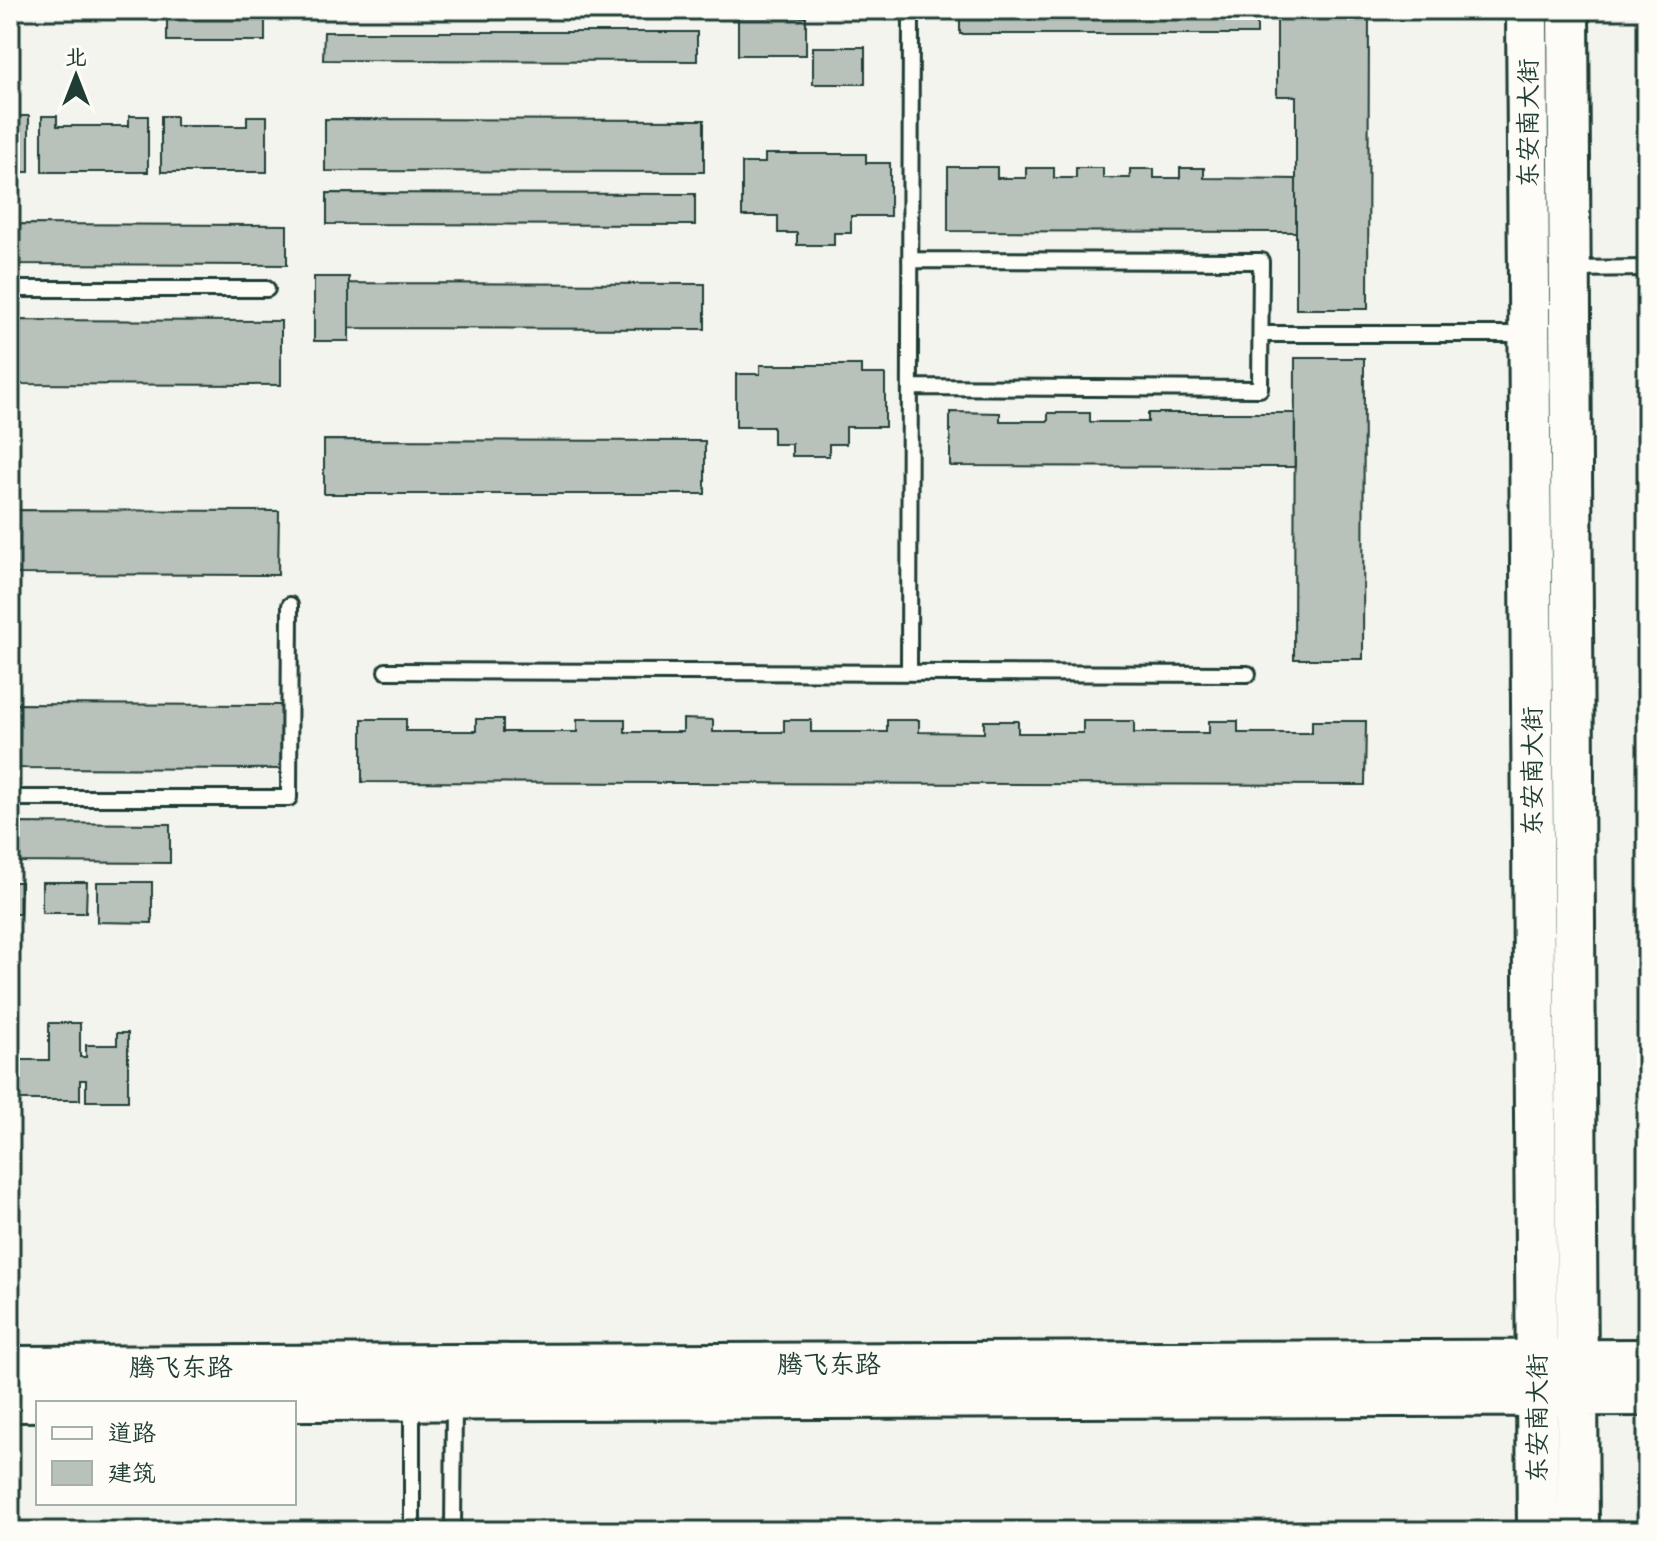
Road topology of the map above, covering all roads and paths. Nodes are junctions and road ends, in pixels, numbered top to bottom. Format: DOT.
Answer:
graph roads {
  1 [pos="911,10"];
  2 [pos="1527,10"];
  3 [pos="1568,10"];
  4 [pos="910,260"];
  5 [pos="1647,268"];
  6 [pos="1570,269"];
  7 [pos="10,289"];
  8 [pos="267,289"];
  9 [pos="1261,334"];
  10 [pos="1529,334"];
  11 [pos="910,387"];
  12 [pos="290,605"];
  13 [pos="386,671"];
  14 [pos="909,673"];
  15 [pos="1248,674"];
  16 [pos="10,798"];
  17 [pos="1647,1360"];
  18 [pos="10,1367"];
  19 [pos="1537,1378"];
  20 [pos="1577,1378"];
  21 [pos="1647,1395"];
  22 [pos="454,1400"];
  23 [pos="10,1401"];
  24 [pos="412,1401"];
  25 [pos="412,1531"];
  26 [pos="453,1531"];
  27 [pos="1538,1531"];
  28 [pos="1578,1531"];
  1 -- 4 [label="lane"];
  2 -- 10 [label="street, 东安南大街"];
  3 -- 6 [label="street, 东安南大街"];
  4 -- 9 [label="lane"];
  4 -- 11 [label="lane"];
  5 -- 6 [label="lane"];
  6 -- 20 [label="street, 东安南大街"];
  7 -- 8 [label="lane"];
  9 -- 10 [label="lane"];
  9 -- 11 [label="lane"];
  10 -- 19 [label="street, 东安南大街"];
  11 -- 14 [label="lane"];
  12 -- 16 [label="lane"];
  13 -- 14 [label="lane"];
  14 -- 15 [label="lane"];
  17 -- 20 [label="street, 腾飞东路"];
  18 -- 19 [label="street, 腾飞东路"];
  19 -- 20 [label="street, 腾飞东路"];
  19 -- 22 [label="street, 腾飞东路"];
  19 -- 27 [label="street, 东安南大街"];
  20 -- 21 [label="street, 腾飞东路"];
  20 -- 28 [label="street, 东安南大街"];
  22 -- 24 [label="street, 腾飞东路"];
  22 -- 26 [label="lane"];
  23 -- 24 [label="street, 腾飞东路"];
  24 -- 25 [label="lane"];
}
